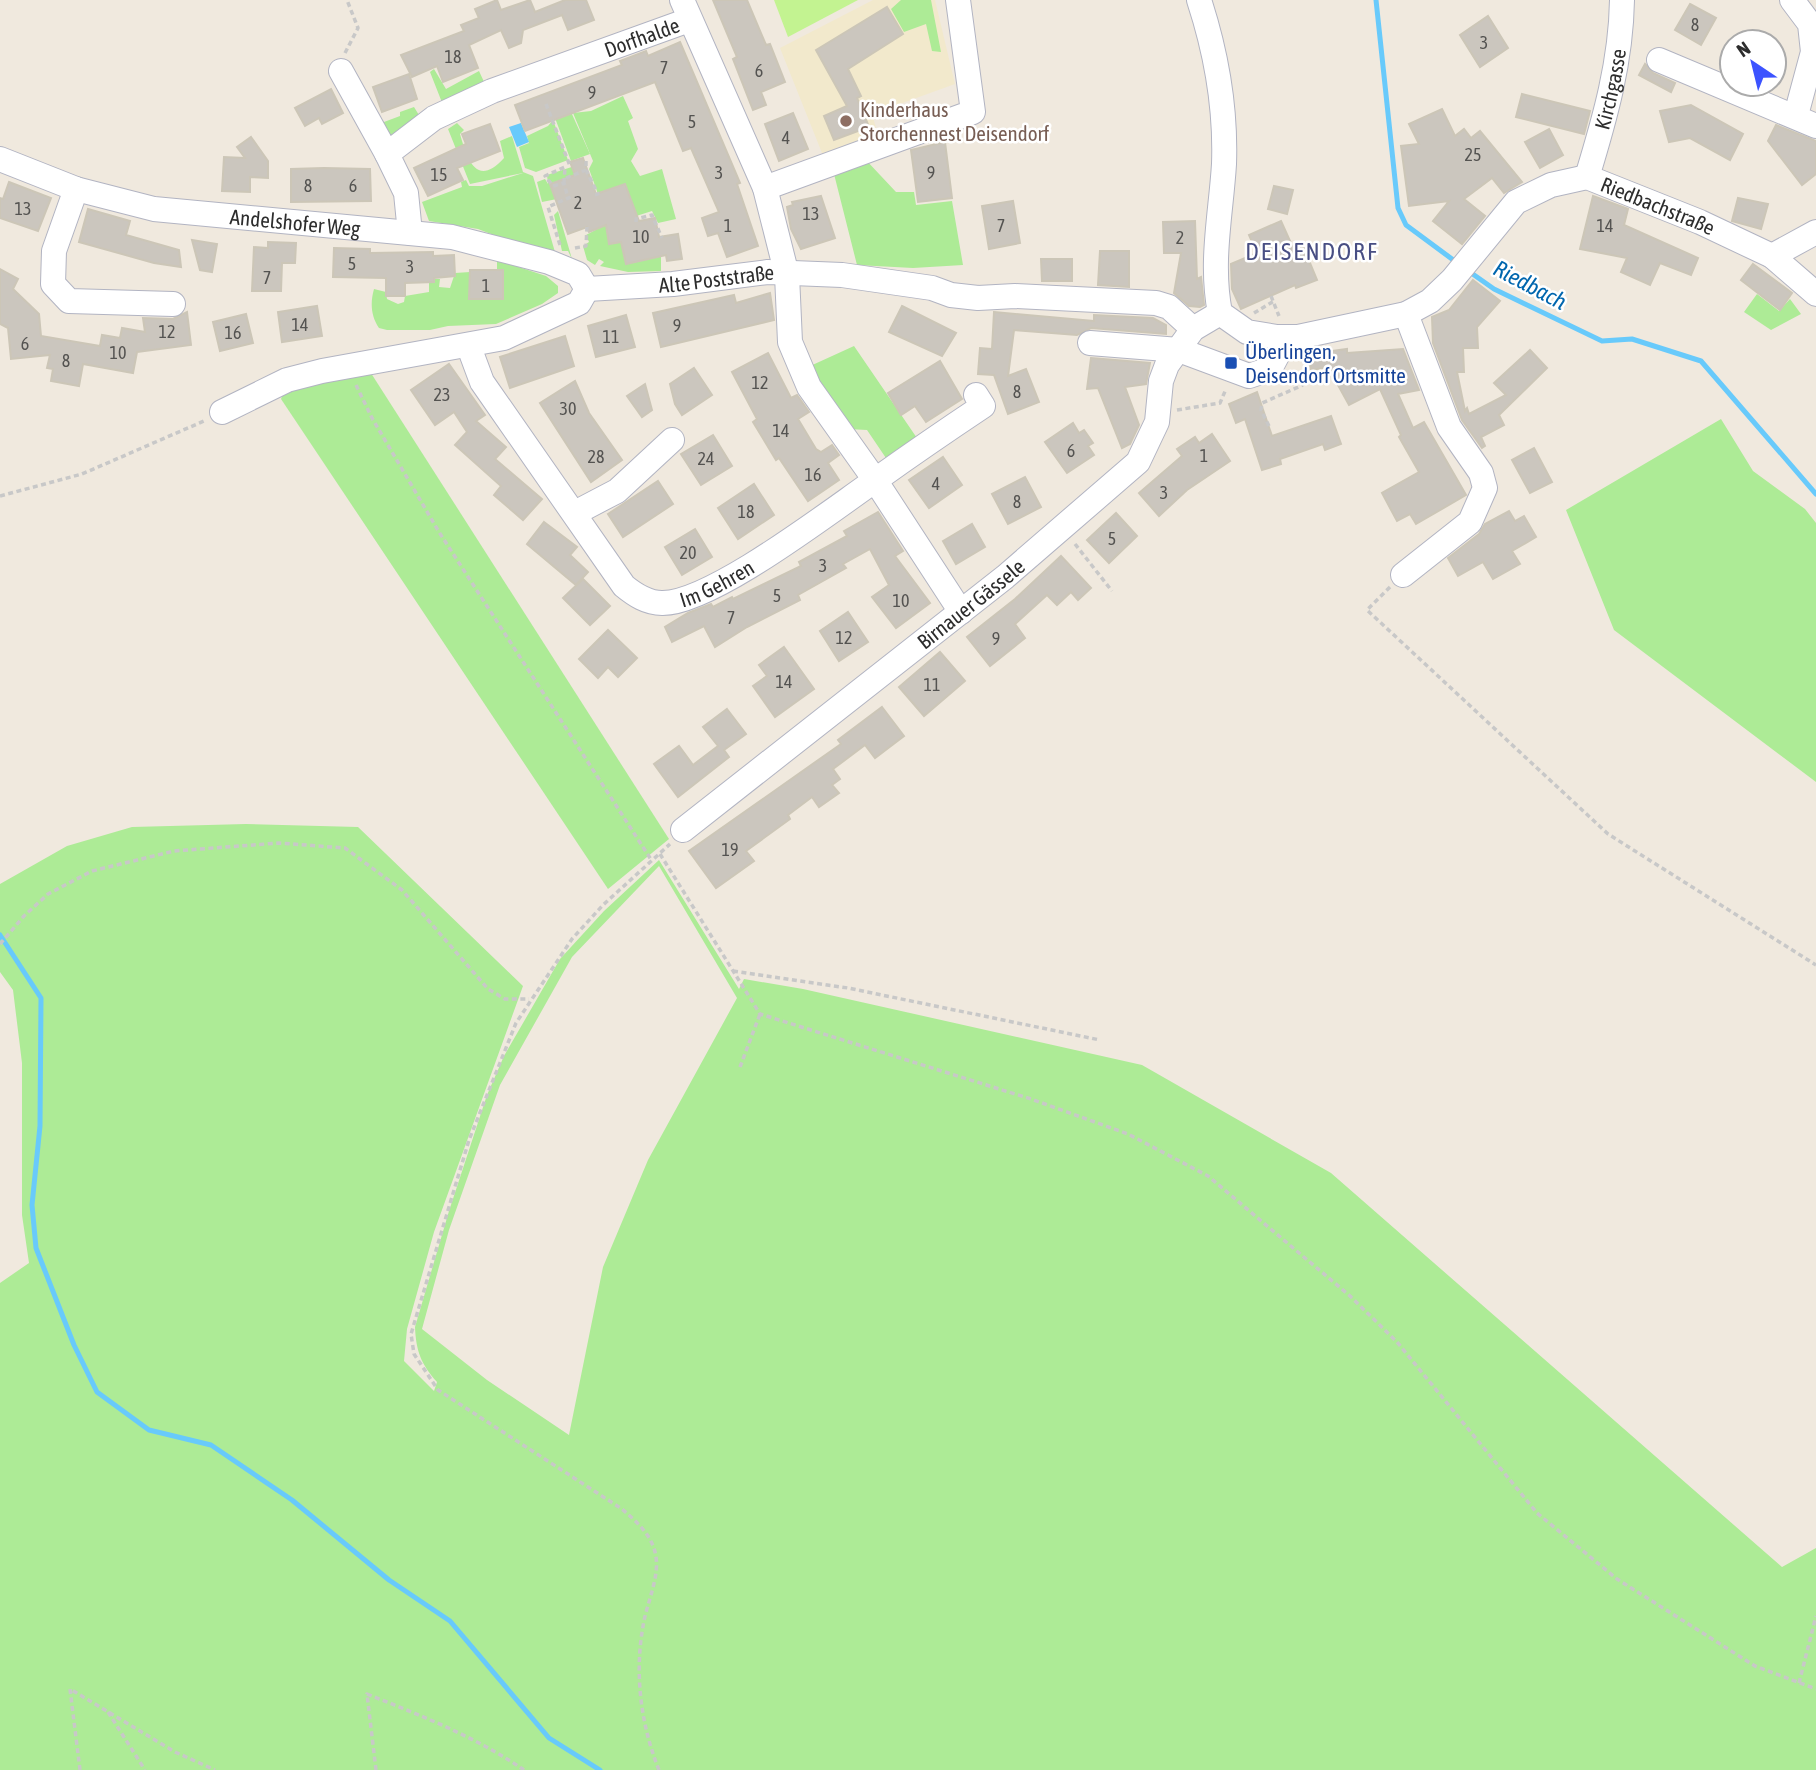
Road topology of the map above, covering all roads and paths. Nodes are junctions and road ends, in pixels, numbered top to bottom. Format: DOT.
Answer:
graph roads {
  1 [pos="347,0"];
  2 [pos="958,0"];
  3 [pos="1199,0"];
  4 [pos="1622,0"];
  5 [pos="1791,0"];
  6 [pos="686,10"];
  7 [pos="1659,60"];
  8 [pos="341,71"];
  9 [pos="546,104"];
  10 [pos="1806,120"];
  11 [pos="387,154"];
  12 [pos="0,159"];
  13 [pos="586,160"];
  14 [pos="565,169"];
  15 [pos="586,170"];
  16 [pos="1587,177"];
  17 [pos="564,181"];
  18 [pos="765,188"];
  19 [pos="76,189"];
  20 [pos="594,195"];
  21 [pos="636,222"];
  22 [pos="586,227"];
  23 [pos="1816,232"];
  24 [pos="410,233"];
  25 [pos="662,238"];
  26 [pos="586,246"];
  27 [pos="589,256"];
  28 [pos="1772,256"];
  29 [pos="570,258"];
  30 [pos="787,275"];
  31 [pos="587,289"];
  32 [pos="1816,294"];
  33 [pos="173,304"];
  34 [pos="1220,313"];
  35 [pos="1406,314"];
  36 [pos="1194,329"];
  37 [pos="1287,337"];
  38 [pos="1090,343"];
  39 [pos="469,347"];
  40 [pos="1178,349"];
  41 [pos="349,367"];
  42 [pos="1303,385"];
  43 [pos="1226,391"];
  44 [pos="976,395"];
  45 [pos="222,412"];
  46 [pos="1158,412"];
  47 [pos="1269,426"];
  48 [pos="672,440"];
  49 [pos="875,480"];
  50 [pos="0,496"];
  51 [pos="575,513"];
  52 [pos="1062,529"];
  53 [pos="1403,575"];
  54 [pos="1112,591"];
  55 [pos="961,612"];
  56 [pos="683,830"];
  57 [pos="652,861"];
  58 [pos="0,944"];
  59 [pos="1816,965"];
  60 [pos="733,971"];
  61 [pos="529,999"];
  62 [pos="760,1014"];
  63 [pos="1100,1040"];
  64 [pos="740,1067"];
  65 [pos="1816,1616"];
  66 [pos="1799,1683"];
  67 [pos="1816,1689"];
  68 [pos="107,1711"];
  69 [pos="80,1770"];
  70 [pos="145,1770"];
  71 [pos="215,1770"];
  72 [pos="376,1770"];
  73 [pos="524,1770"];
  74 [pos="659,1770"];
  1 -- 8 [label="path"];
  2 -- 18 [label="street"];
  3 -- 34 [label="street"];
  4 -- 16 [label="street, Kirchgasse"];
  5 -- 10 [label="street"];
  6 -- 11 [label="street, Dorfhalde"];
  6 -- 18 [label="street, Dorfhalde"];
  7 -- 10 [label="street"];
  8 -- 11 [label="street"];
  9 -- 14 [label="path"];
  11 -- 24 [label="street"];
  12 -- 19 [label="street, Andelshofer Weg"];
  13 -- 15 [label="path"];
  14 -- 17 [label="path"];
  14 -- 17 [label="path"];
  15 -- 17 [label="path"];
  15 -- 20 [label="path"];
  16 -- 28 [label="street, Riedbachstraße"];
  16 -- 35 [label="street, Riedbachstraße"];
  17 -- 29 [label="path"];
  18 -- 30 [label="street, Dorfhalde"];
  19 -- 24 [label="street, Andelshofer Weg"];
  19 -- 33 [label="street"];
  21 -- 25 [label="path"];
  22 -- 26 [label="path"];
  23 -- 28 [label="street"];
  24 -- 29 [label="street, Andelshofer Weg"];
  26 -- 27 [label="path"];
  26 -- 29 [label="path"];
  28 -- 32 [label="street, Riedbachstraße"];
  29 -- 31 [label="street, Andelshofer Weg"];
  30 -- 31 [label="street, Alte Poststraße"];
  30 -- 36 [label="street, Alte Poststraße"];
  30 -- 49 [label="street"];
  31 -- 39 [label="street"];
  34 -- 36 [label="street"];
  34 -- 37 [label="street, Riedbachstraße"];
  35 -- 37 [label="street, Riedbachstraße"];
  35 -- 53 [label="street"];
  36 -- 40 [label="street, Birnauer Gässele"];
  37 -- 40 [label="street"];
  38 -- 40 [label="street"];
  39 -- 41 [label="street"];
  39 -- 51 [label="street, Im Gehren"];
  40 -- 46 [label="street, Birnauer Gässele"];
  41 -- 45 [label="street"];
  41 -- 57 [label="path"];
  42 -- 47 [label="path"];
  43 -- 46 [label="path"];
  44 -- 49 [label="street, Im Gehren"];
  45 -- 50 [label="path"];
  46 -- 52 [label="street, Birnauer Gässele"];
  48 -- 51 [label="street"];
  49 -- 51 [label="street, Im Gehren"];
  49 -- 55 [label="street"];
  52 -- 54 [label="path"];
  52 -- 55 [label="street, Birnauer Gässele"];
  53 -- 59 [label="path"];
  55 -- 56 [label="street, Birnauer Gässele"];
  57 -- 60 [label="path"];
  57 -- 61 [label="path"];
  58 -- 61 [label="path"];
  60 -- 62 [label="path"];
  60 -- 63 [label="path"];
  61 -- 74 [label="path"];
  62 -- 64 [label="path"];
  62 -- 66 [label="path"];
  65 -- 66 [label="path"];
  66 -- 67 [label="path"];
  68 -- 69 [label="path"];
  68 -- 70 [label="path"];
  68 -- 71 [label="path"];
  72 -- 73 [label="path"];
}
